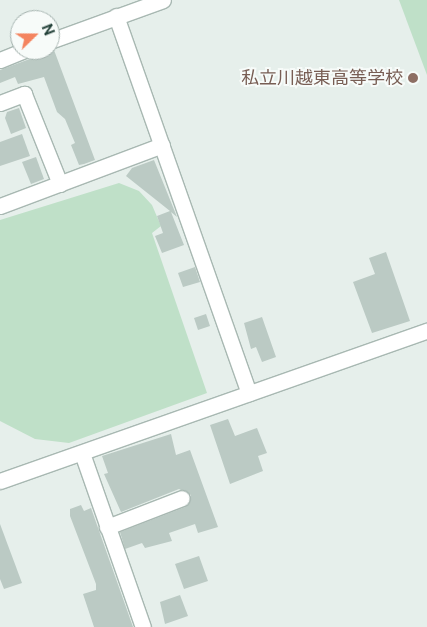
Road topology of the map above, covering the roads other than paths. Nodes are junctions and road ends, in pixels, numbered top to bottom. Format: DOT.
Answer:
graph roads {
  1 [pos="163,0"];
  2 [pos="116,16"];
  3 [pos="60,37"];
  4 [pos="0,103"];
  5 [pos="162,145"];
  6 [pos="60,184"];
  7 [pos="0,206"];
  8 [pos="427,331"];
  9 [pos="249,393"];
  10 [pos="82,453"];
  11 [pos="0,481"];
  12 [pos="182,498"];
  13 [pos="107,527"];
  14 [pos="143,627"];
  1 -- 2 [label="street"];
  2 -- 3 [label="street"];
  2 -- 5 [label="street"];
  4 -- 6 [label="street"];
  5 -- 6 [label="street"];
  5 -- 9 [label="street"];
  6 -- 7 [label="street"];
  8 -- 9 [label="street"];
  9 -- 10 [label="street"];
  10 -- 11 [label="street"];
  10 -- 13 [label="street"];
  12 -- 13 [label="street"];
  13 -- 14 [label="street"];
}
